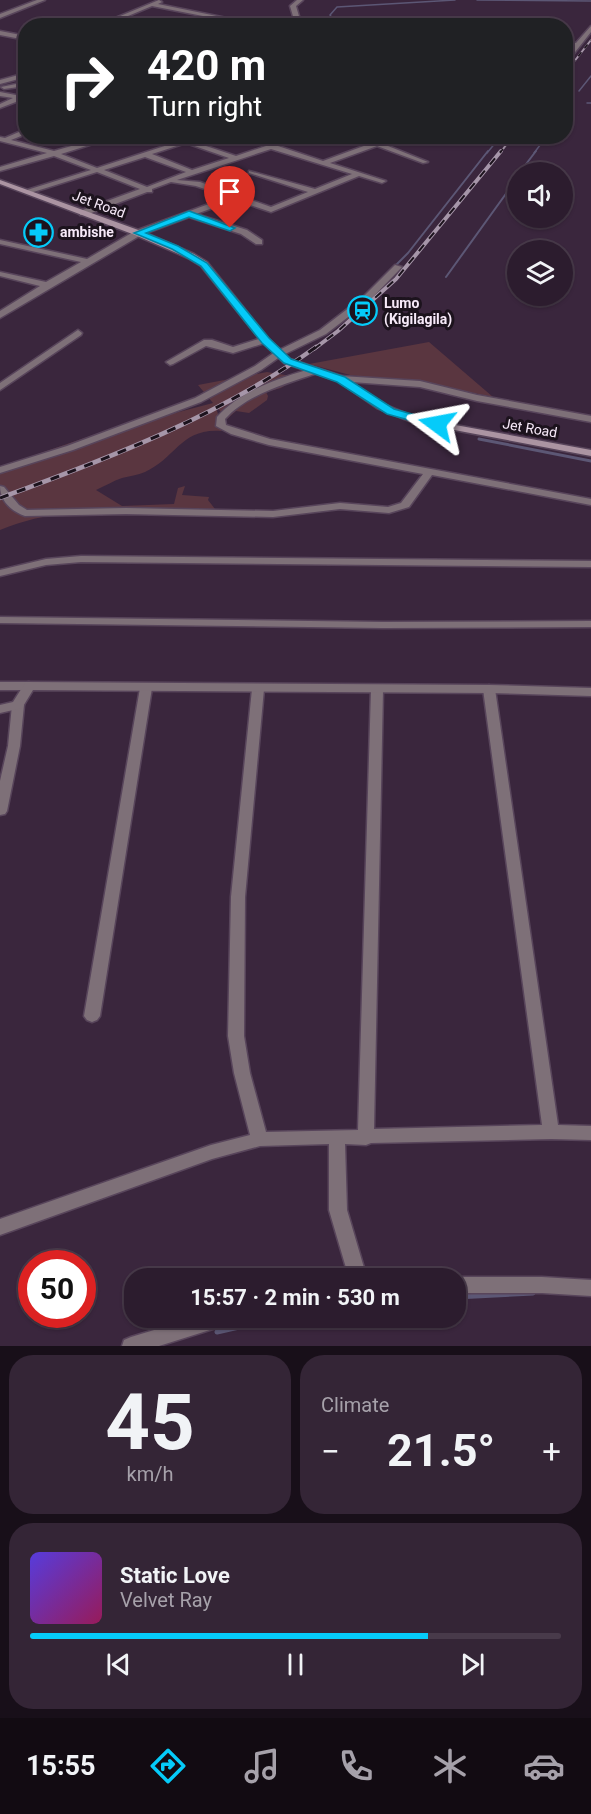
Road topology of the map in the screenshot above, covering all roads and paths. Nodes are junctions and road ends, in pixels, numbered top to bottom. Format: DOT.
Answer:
graph roads {
  1 [pos="42,0"];
  2 [pos="147,0"];
  3 [pos="298,0"];
  4 [pos="158,2"];
  5 [pos="0,16"];
  6 [pos="214,16"];
  7 [pos="117,18"];
  8 [pos="210,18"];
  9 [pos="224,18"];
  10 [pos="297,18"];
  11 [pos="591,28"];
  12 [pos="1,35"];
  13 [pos="18,37"];
  14 [pos="573,45"];
  15 [pos="577,45"];
  16 [pos="573,50"];
  17 [pos="18,77"];
  18 [pos="0,82"];
  19 [pos="18,85"];
  20 [pos="0,88"];
  21 [pos="0,94"];
  22 [pos="18,98"];
  23 [pos="18,101"];
  24 [pos="0,106"];
  25 [pos="18,134"];
  26 [pos="3,140"];
  27 [pos="18,144"];
  28 [pos="18,144"];
  29 [pos="90,144"];
  30 [pos="177,144"];
  31 [pos="195,144"];
  32 [pos="281,144"];
  33 [pos="378,144"];
  34 [pos="273,147"];
  35 [pos="53,153"];
  36 [pos="145,154"];
  37 [pos="237,158"];
  38 [pos="425,162"];
  39 [pos="323,163"];
  40 [pos="0,168"];
  41 [pos="95,170"];
  42 [pos="192,172"];
  43 [pos="251,172"];
  44 [pos="358,174"];
  45 [pos="382,181"];
  46 [pos="0,182"];
  47 [pos="164,183"];
  48 [pos="149,190"];
  49 [pos="313,191"];
  50 [pos="30,192"];
  51 [pos="233,198"];
  52 [pos="83,213"];
  53 [pos="189,214"];
  54 [pos="138,233"];
  55 [pos="0,242"];
  56 [pos="259,242"];
  57 [pos="87,261"];
  58 [pos="398,267"];
  59 [pos="0,274"];
  60 [pos="47,285"];
  61 [pos="0,315"];
  62 [pos="78,333"];
  63 [pos="265,340"];
  64 [pos="278,354"];
  65 [pos="170,362"];
  66 [pos="314,371"];
  67 [pos="341,379"];
  68 [pos="0,387"];
  69 [pos="591,420"];
  70 [pos="591,453"];
  71 [pos="0,470"];
  72 [pos="430,471"];
  73 [pos="0,489"];
  74 [pos="591,502"];
  75 [pos="14,505"];
  76 [pos="3,508"];
  77 [pos="591,564"];
  78 [pos="0,573"];
  79 [pos="0,620"];
  80 [pos="591,624"];
  81 [pos="0,686"];
  82 [pos="29,686"];
  83 [pos="146,688"];
  84 [pos="258,689"];
  85 [pos="489,689"];
  86 [pos="377,690"];
  87 [pos="591,692"];
  88 [pos="18,705"];
  89 [pos="0,708"];
  90 [pos="0,810"];
  91 [pos="92,1016"];
  92 [pos="551,1132"];
  93 [pos="591,1133"];
  94 [pos="337,1137"];
  95 [pos="366,1138"];
  96 [pos="260,1139"];
  97 [pos="0,1227"];
  98 [pos="355,1268"];
  99 [pos="466,1285"];
  100 [pos="591,1288"];
  101 [pos="189,1328"];
  102 [pos="131,1346"];
  1 -- 5 [label="street"];
  2 -- 4 [label="street"];
  3 -- 10 [label="street"];
  4 -- 6 [label="street"];
  4 -- 7 [label="street"];
  6 -- 8 [label="street"];
  6 -- 9 [label="street"];
  11 -- 15 [label="street"];
  12 -- 13 [label="street"];
  14 -- 15 [label="street"];
  15 -- 16 [label="street"];
  17 -- 18 [label="street"];
  19 -- 20 [label="street"];
  21 -- 22 [label="street"];
  23 -- 24 [label="street"];
  25 -- 26 [label="street"];
  26 -- 28 [label="street"];
  27 -- 35 [label="street"];
  29 -- 35 [label="street"];
  30 -- 36 [label="street"];
  31 -- 37 [label="street"];
  32 -- 34 [label="street"];
  33 -- 38 [label="street"];
  33 -- 39 [label="street"];
  34 -- 37 [label="street"];
  34 -- 39 [label="street"];
  35 -- 40 [label="street"];
  35 -- 41 [label="street"];
  36 -- 41 [label="street"];
  36 -- 42 [label="street"];
  37 -- 42 [label="street"];
  39 -- 44 [label="street"];
  41 -- 48 [label="street"];
  41 -- 50 [label="street"];
  42 -- 47 [label="street"];
  43 -- 49 [label="street"];
  44 -- 45 [label="street"];
  44 -- 49 [label="street"];
  46 -- 50 [label="main road, Jet Road"];
  47 -- 48 [label="street"];
  47 -- 51 [label="street"];
  48 -- 52 [label="street"];
  49 -- 51 [label="street"];
  50 -- 52 [label="main road, Jet Road"];
  51 -- 53 [label="street"];
  52 -- 54 [label="main road, Jet Road"];
  53 -- 54 [label="street"];
  53 -- 56 [label="street"];
  54 -- 57 [label="street"];
  54 -- 63 [label="main road, Jet Road"];
  55 -- 57 [label="street"];
  57 -- 60 [label="street"];
  58 -- 64 [label="street"];
  59 -- 60 [label="street"];
  60 -- 61 [label="street"];
  62 -- 68 [label="street"];
  63 -- 64 [label="main road, Jet Road"];
  63 -- 65 [label="street"];
  64 -- 66 [label="main road, Jet Road"];
  64 -- 71 [label="street"];
  66 -- 67 [label="main road, Jet Road"];
  66 -- 72 [label="street"];
  67 -- 69 [label="street"];
  67 -- 70 [label="main road, Jet Road"];
  72 -- 74 [label="street"];
  72 -- 75 [label="street"];
  73 -- 75 [label="street"];
  75 -- 76 [label="street"];
  77 -- 78 [label="street"];
  79 -- 80 [label="street"];
  81 -- 82 [label="street"];
  82 -- 83 [label="street"];
  82 -- 88 [label="street"];
  83 -- 84 [label="street"];
  83 -- 91 [label="street"];
  84 -- 86 [label="street"];
  84 -- 96 [label="street"];
  85 -- 86 [label="street"];
  85 -- 87 [label="street"];
  85 -- 92 [label="street"];
  86 -- 95 [label="street"];
  88 -- 89 [label="street"];
  88 -- 90 [label="street"];
  92 -- 93 [label="street"];
  92 -- 95 [label="street"];
  94 -- 95 [label="street"];
  94 -- 96 [label="street"];
  94 -- 98 [label="street"];
  96 -- 97 [label="street"];
  99 -- 100 [label="street"];
  101 -- 102 [label="street"];
}
